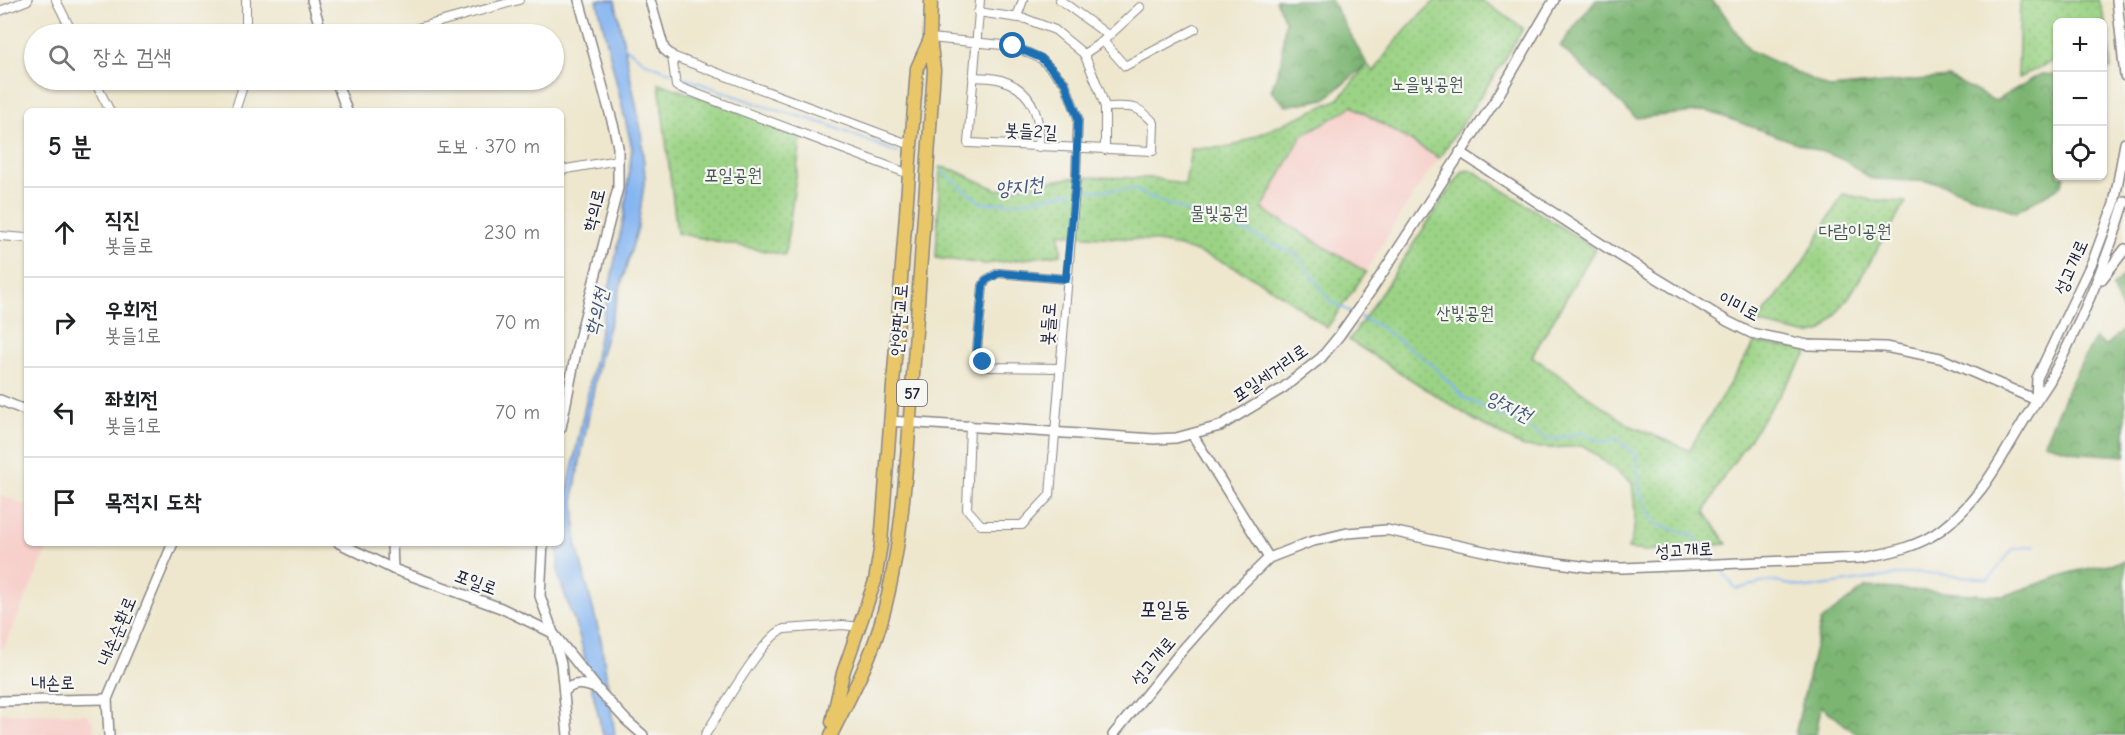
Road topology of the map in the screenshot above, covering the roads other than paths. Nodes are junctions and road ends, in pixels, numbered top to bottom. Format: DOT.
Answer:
graph roads {
  1 [pos="28,0"];
  2 [pos="56,0"];
  3 [pos="246,0"];
  4 [pos="312,0"];
  5 [pos="519,0"];
  6 [pos="579,0"];
  7 [pos="650,0"];
  8 [pos="931,0"];
  9 [pos="980,0"];
  10 [pos="1023,0"];
  11 [pos="1060,0"];
  12 [pos="1554,0"];
  13 [pos="2117,0"];
  14 [pos="1140,7"];
  15 [pos="0,11"];
  16 [pos="978,12"];
  17 [pos="1017,17"];
  18 [pos="68,24"];
  19 [pos="246,24"];
  20 [pos="319,24"];
  21 [pos="432,24"];
  22 [pos="1195,29"];
  23 [pos="930,38"];
  24 [pos="1105,38"];
  25 [pos="975,43"];
  26 [pos="1084,54"];
  27 [pos="672,56"];
  28 [pos="973,76"];
  29 [pos="2125,76"];
  30 [pos="99,90"];
  31 [pos="242,90"];
  32 [pos="340,90"];
  33 [pos="108,108"];
  34 [pos="236,108"];
  35 [pos="346,108"];
  36 [pos="1105,108"];
  37 [pos="2125,143"];
  38 [pos="911,145"];
  39 [pos="1038,147"];
  40 [pos="1077,148"];
  41 [pos="1105,150"];
  42 [pos="1460,152"];
  43 [pos="618,160"];
  44 [pos="564,169"];
  45 [pos="909,174"];
  46 [pos="2125,201"];
  47 [pos="2103,234"];
  48 [pos="2114,234"];
  49 [pos="2125,234"];
  50 [pos="0,236"];
  51 [pos="24,238"];
  52 [pos="2125,249"];
  53 [pos="1066,279"];
  54 [pos="2092,293"];
  55 [pos="1060,368"];
  56 [pos="0,400"];
  57 [pos="2036,400"];
  58 [pos="24,410"];
  59 [pos="564,413"];
  60 [pos="889,421"];
  61 [pos="910,422"];
  62 [pos="970,425"];
  63 [pos="1057,432"];
  64 [pos="1192,434"];
  65 [pos="172,546"];
  66 [pos="345,546"];
  67 [pos="392,546"];
  68 [pos="543,546"];
  69 [pos="1269,558"];
  70 [pos="393,568"];
  71 [pos="860,627"];
  72 [pos="553,633"];
  73 [pos="567,689"];
  74 [pos="599,689"];
  75 [pos="107,699"];
  76 [pos="0,701"];
  77 [pos="109,735"];
  78 [pos="568,735"];
  79 [pos="643,735"];
  80 [pos="705,735"];
  81 [pos="830,735"];
  82 [pos="1113,735"];
  1 -- 15 [label="street"];
  2 -- 18 [label="street"];
  3 -- 19 [label="street"];
  4 -- 20 [label="street"];
  5 -- 21 [label="street"];
  6 -- 43 [label="street, 학의로"];
  7 -- 27 [label="street"];
  8 -- 23 [label="main road, 안양판교로 / 57"];
  9 -- 16 [label="street, 봇들2길"];
  10 -- 17 [label="street"];
  11 -- 24 [label="street"];
  12 -- 42 [label="street, 포일세거리로"];
  13 -- 29 [label="street"];
  14 -- 24 [label="street"];
  16 -- 17 [label="street"];
  16 -- 25 [label="street, 봇들2길"];
  17 -- 26 [label="street"];
  22 -- 24 [label="street"];
  23 -- 25 [label="street, 봇들로"];
  23 -- 38 [label="main road, 안양판교로 / 57"];
  23 -- 61 [label="main road, 안양판교로 / 57"];
  24 -- 26 [label="street"];
  25 -- 28 [label="street, 봇들2길"];
  25 -- 40 [label="street, 봇들로"];
  26 -- 36 [label="street"];
  27 -- 38 [label="street"];
  27 -- 45 [label="street"];
  28 -- 39 [label="street"];
  28 -- 39 [label="street, 봇들2길"];
  30 -- 33 [label="street"];
  31 -- 34 [label="street"];
  32 -- 35 [label="street"];
  36 -- 41 [label="street"];
  36 -- 41 [label="street, 봇들2길"];
  37 -- 47 [label="street, 성고개로"];
  38 -- 45 [label="main road, 안양판교로 / 57"];
  39 -- 40 [label="street, 봇들2길"];
  40 -- 41 [label="street, 봇들2길"];
  40 -- 53 [label="street, 봇들로"];
  42 -- 57 [label="street, 이미로"];
  42 -- 64 [label="street, 포일세거리로"];
  43 -- 44 [label="street"];
  43 -- 59 [label="street, 학의로"];
  45 -- 60 [label="main road, 안양판교로 / 57"];
  46 -- 48 [label="street, 성고개로"];
  47 -- 48 [label="street"];
  47 -- 57 [label="street, 성고개로"];
  48 -- 49 [label="street"];
  48 -- 54 [label="street, 성고개로"];
  50 -- 51 [label="street"];
  52 -- 54 [label="street"];
  53 -- 55 [label="street, 봇들로"];
  53 -- 55 [label="street"];
  54 -- 57 [label="street, 성고개로"];
  55 -- 63 [label="street, 봇들로"];
  56 -- 58 [label="street"];
  57 -- 69 [label="street, 성고개로"];
  60 -- 61 [label="street, 포일세거리로"];
  60 -- 71 [label="main road, 안양판교로 / 57"];
  61 -- 62 [label="street, 포일세거리로"];
  61 -- 81 [label="main road, 안양판교로 / 57"];
  62 -- 63 [label="street, 포일세거리로"];
  62 -- 63 [label="street, 봇들로"];
  63 -- 64 [label="street, 포일세거리로"];
  64 -- 69 [label="street"];
  65 -- 75 [label="street, 내손순환로"];
  66 -- 70 [label="street, 포일로"];
  67 -- 70 [label="street"];
  68 -- 72 [label="street"];
  69 -- 82 [label="street, 성고개로"];
  70 -- 72 [label="street, 포일로"];
  71 -- 80 [label="street"];
  71 -- 81 [label="main road, 안양판교로 / 57"];
  72 -- 73 [label="street"];
  72 -- 74 [label="street, 포일로"];
  73 -- 74 [label="street"];
  73 -- 78 [label="street"];
  74 -- 79 [label="street, 포일로"];
  75 -- 76 [label="street, 내손로"];
  75 -- 77 [label="street, 내손순환로"];
}
